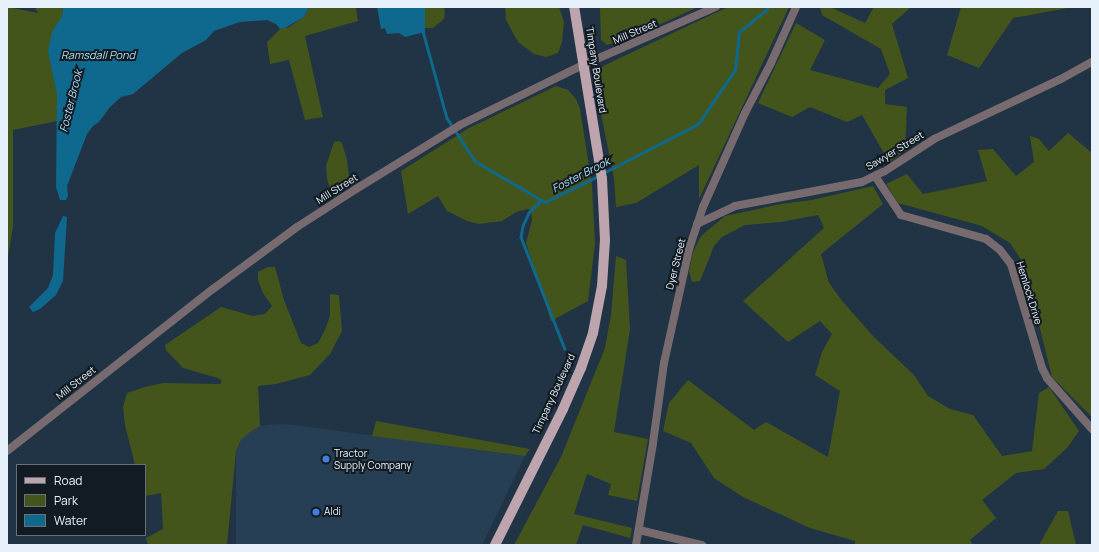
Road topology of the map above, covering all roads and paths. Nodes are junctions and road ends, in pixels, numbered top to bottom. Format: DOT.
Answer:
graph roads {
  1 [pos="574,7"];
  2 [pos="716,7"];
  3 [pos="796,7"];
  4 [pos="1092,62"];
  5 [pos="583,65"];
  6 [pos="875,176"];
  7 [pos="697,224"];
  8 [pos="1092,429"];
  9 [pos="7,451"];
  10 [pos="639,530"];
  11 [pos="495,545"];
  12 [pos="636,545"];
  13 [pos="702,545"];
  1 -- 5 [label="main road, Timpany Boulevard"];
  2 -- 5 [label="street, Mill Street"];
  3 -- 7 [label="street, Dyer Street"];
  4 -- 6 [label="street, Sawyer Street"];
  5 -- 9 [label="street, Mill Street"];
  5 -- 11 [label="main road, Timpany Boulevard"];
  6 -- 7 [label="street, Sawyer Street"];
  6 -- 8 [label="street, Hemlock Drive"];
  7 -- 10 [label="street, Dyer Street"];
  10 -- 12 [label="street, Dyer Street"];
  10 -- 13 [label="street"];
}
